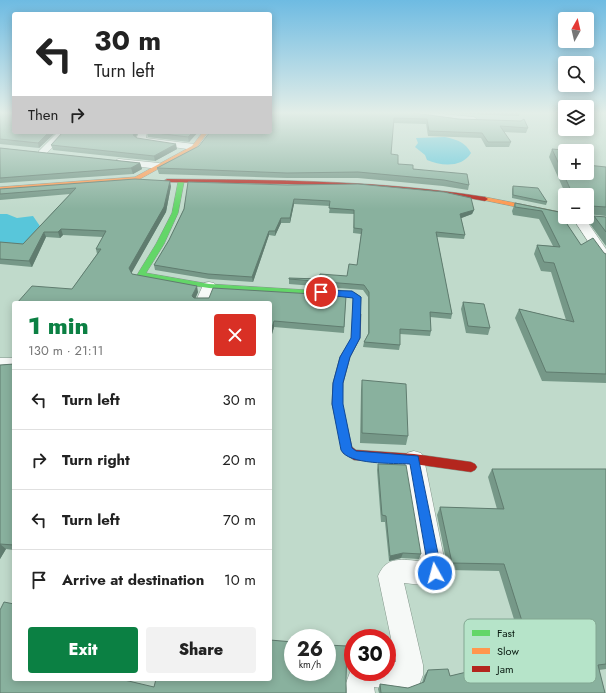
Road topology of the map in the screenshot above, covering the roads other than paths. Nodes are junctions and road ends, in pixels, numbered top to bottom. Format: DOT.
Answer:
graph roads {
  1 [pos="48,144"];
  2 [pos="179,144"];
  3 [pos="194,146"];
  4 [pos="58,155"];
  5 [pos="112,161"];
  6 [pos="159,166"];
  7 [pos="136,179"];
  8 [pos="181,182"];
  9 [pos="0,189"];
  10 [pos="558,214"];
  11 [pos="583,224"];
  12 [pos="606,258"];
  13 [pos="209,286"];
  14 [pos="203,301"];
  15 [pos="0,364"];
  16 [pos="12,364"];
  17 [pos="414,459"];
  18 [pos="471,467"];
  19 [pos="396,676"];
  20 [pos="361,681"];
  21 [pos="360,693"];
  1 -- 4 [label="street"];
  2 -- 3 [label="street"];
  3 -- 6 [label="street"];
  5 -- 6 [label="street"];
  6 -- 7 [label="street"];
  7 -- 8 [label="street"];
  7 -- 9 [label="street"];
  8 -- 10 [label="street"];
  8 -- 13 [label="street"];
  11 -- 12 [label="street"];
  13 -- 14 [label="street"];
  13 -- 17 [label="street"];
  15 -- 16 [label="street"];
  17 -- 18 [label="street"];
  17 -- 19 [label="street"];
  20 -- 21 [label="street"];
}
